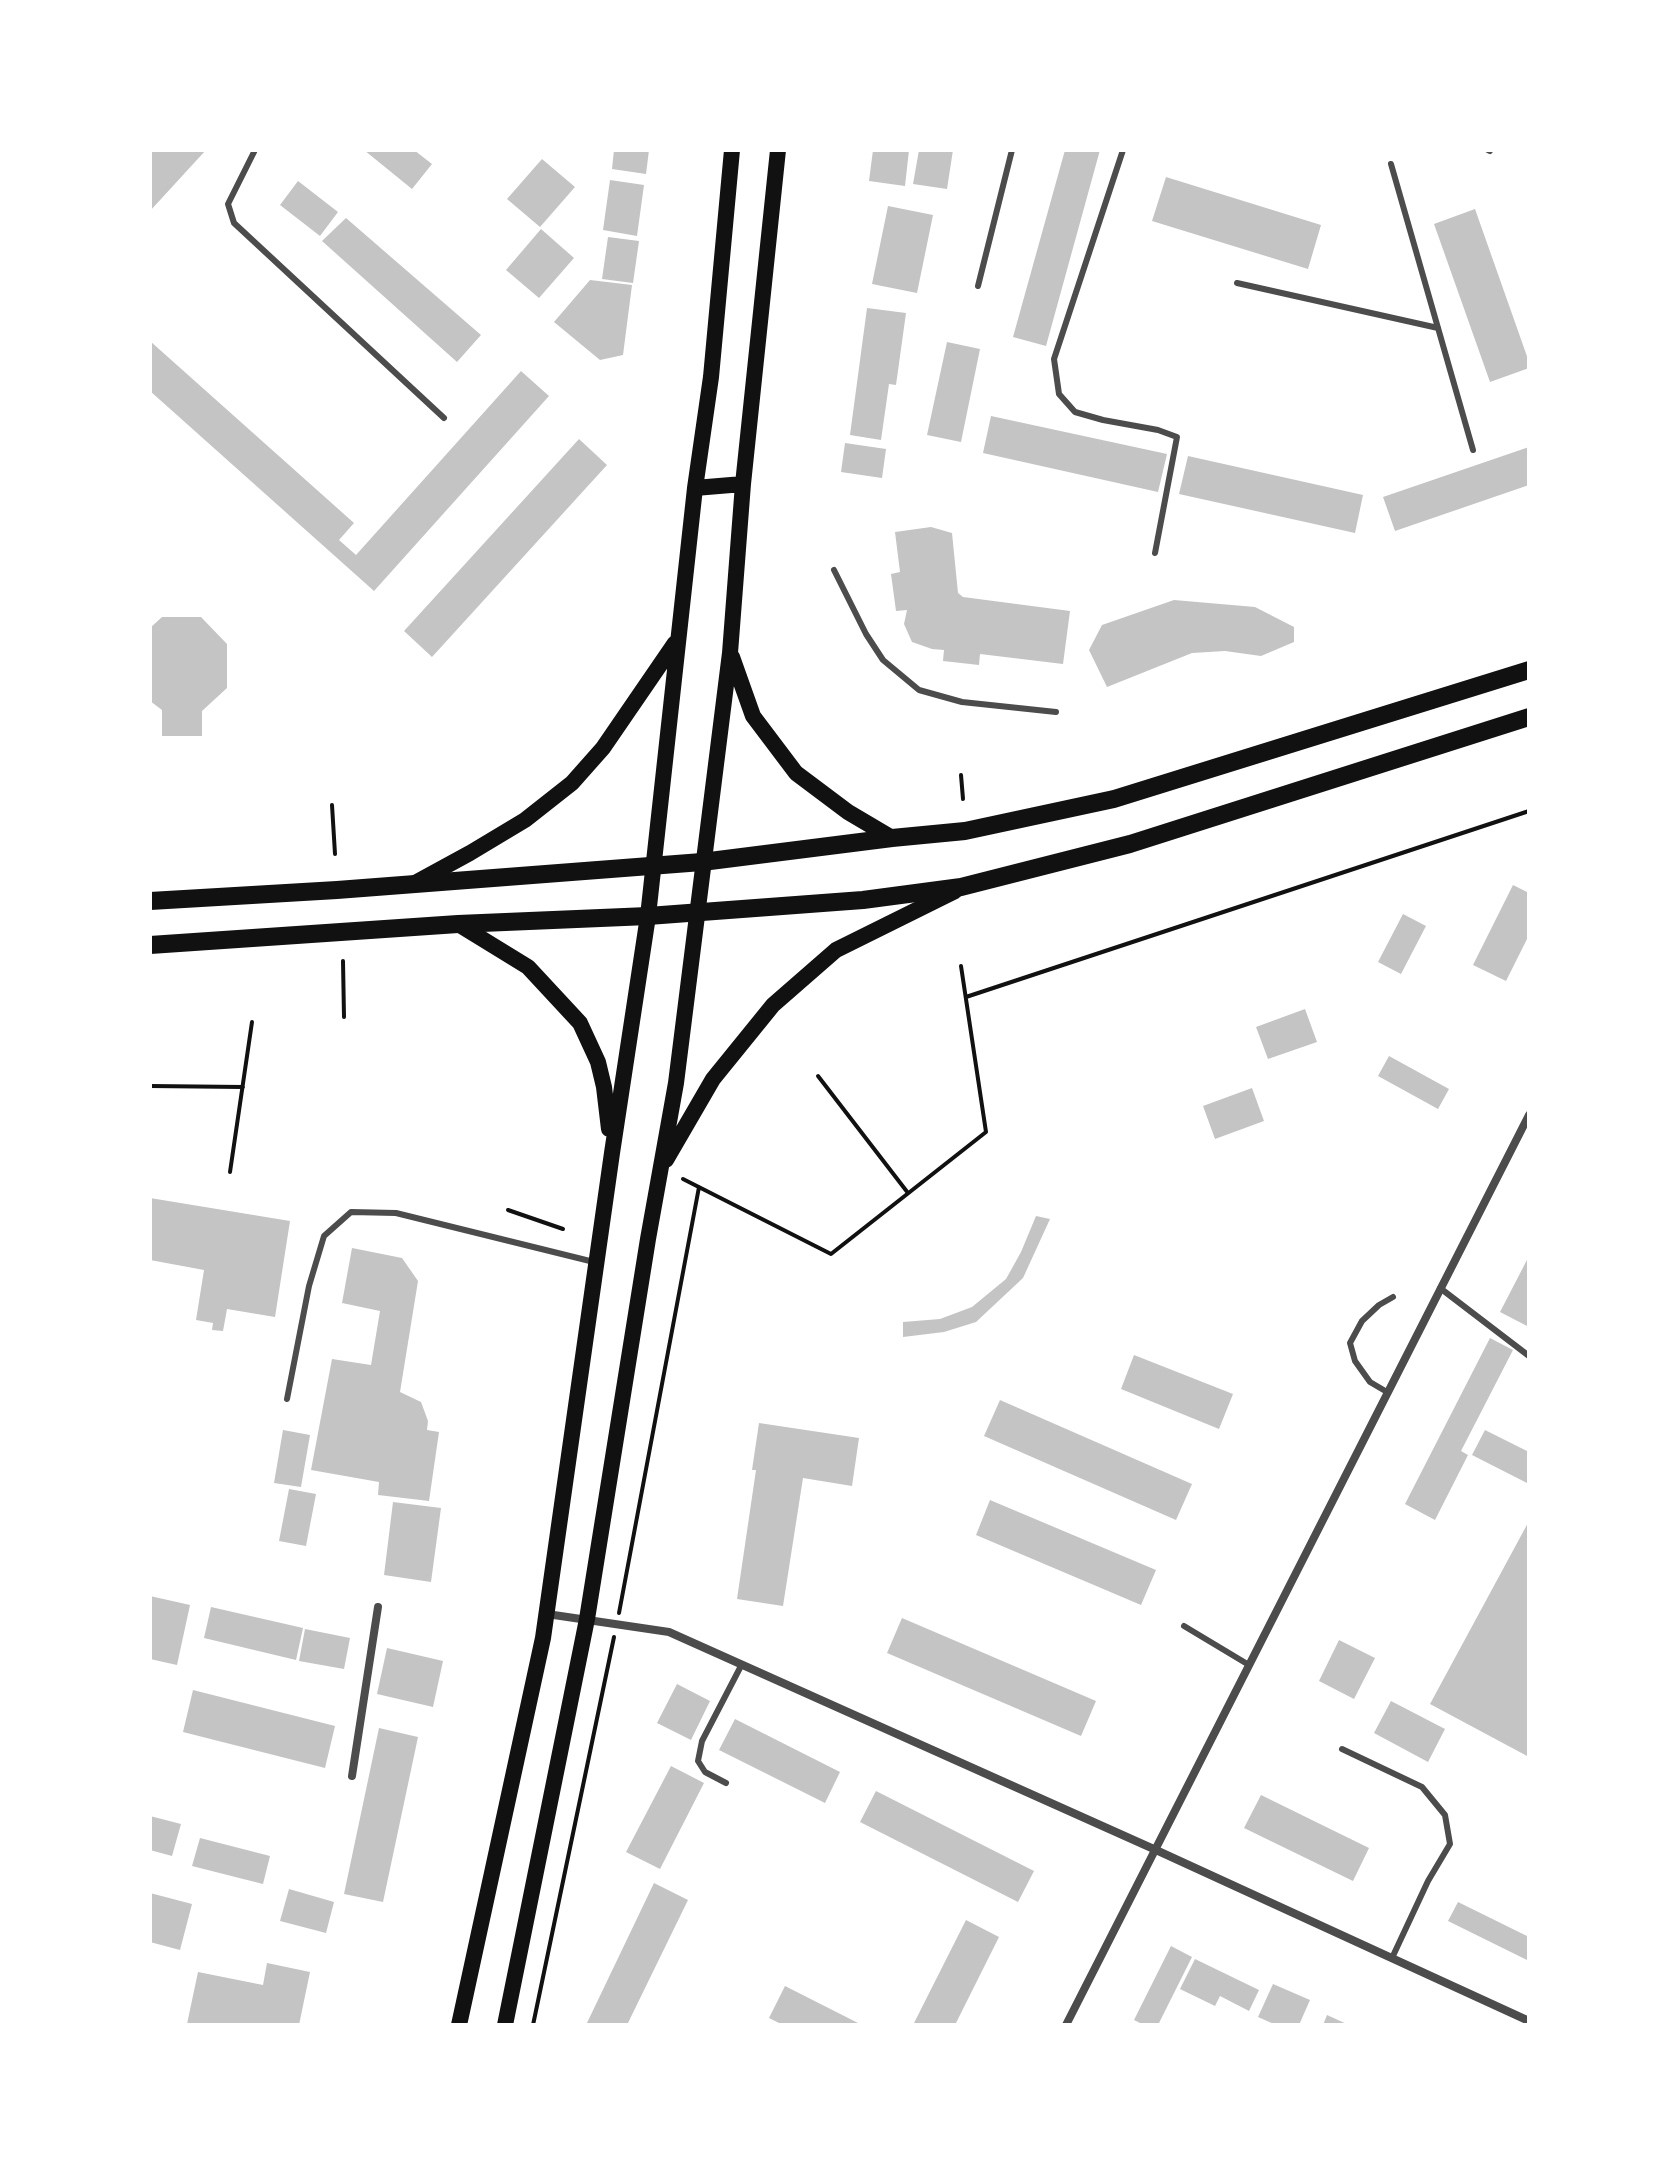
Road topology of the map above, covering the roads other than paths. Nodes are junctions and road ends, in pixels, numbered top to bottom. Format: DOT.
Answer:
graph roads {
  1 [pos="255,150"];
  2 [pos="732,150"];
  3 [pos="778,150"];
  4 [pos="1012,150"];
  5 [pos="1123,150"];
  6 [pos="1391,164"];
  7 [pos="1237,283"];
  8 [pos="978,286"];
  9 [pos="1438,328"];
  10 [pos="444,418"];
  11 [pos="1473,450"];
  12 [pos="743,484"];
  13 [pos="695,488"];
  14 [pos="1155,553"];
  15 [pos="834,570"];
  16 [pos="678,638"];
  17 [pos="730,653"];
  18 [pos="1529,670"];
  19 [pos="1056,712"];
  20 [pos="1529,717"];
  21 [pos="892,838"];
  22 [pos="702,862"];
  23 [pos="653,865"];
  24 [pos="413,885"];
  25 [pos="961,887"];
  26 [pos="150,901"];
  27 [pos="697,912"];
  28 [pos="648,916"];
  29 [pos="458,924"];
  30 [pos="150,945"];
  31 [pos="1529,1115"];
  32 [pos="612,1153"];
  33 [pos="660,1172"];
  34 [pos="596,1263"];
  35 [pos="1440,1288"];
  36 [pos="1393,1297"];
  37 [pos="1529,1356"];
  38 [pos="1387,1392"];
  39 [pos="287,1399"];
  40 [pos="378,1607"];
  41 [pos="547,1614"];
  42 [pos="587,1619"];
  43 [pos="1184,1626"];
  44 [pos="742,1664"];
  45 [pos="1249,1665"];
  46 [pos="1342,1749"];
  47 [pos="352,1776"];
  48 [pos="726,1783"];
  49 [pos="1156,1850"];
  50 [pos="1392,1958"];
  51 [pos="1529,2021"];
  52 [pos="459,2025"];
  53 [pos="505,2025"];
  54 [pos="1066,2025"];
  1 -- 10 [label="lane"];
  2 -- 13 [label="main road"];
  3 -- 12 [label="main road"];
  4 -- 8 [label="lane"];
  5 -- 14 [label="lane"];
  6 -- 9 [label="lane"];
  7 -- 9 [label="lane"];
  9 -- 11 [label="lane"];
  12 -- 13 [label="main road"];
  12 -- 17 [label="main road"];
  13 -- 16 [label="main road"];
  15 -- 19 [label="lane"];
  16 -- 23 [label="main road"];
  16 -- 24 [label="main road"];
  17 -- 21 [label="main road"];
  17 -- 22 [label="main road"];
  18 -- 21 [label="main road"];
  20 -- 25 [label="main road"];
  21 -- 22 [label="main road"];
  22 -- 23 [label="main road"];
  22 -- 27 [label="main road"];
  23 -- 24 [label="main road"];
  23 -- 28 [label="main road"];
  24 -- 26 [label="main road"];
  25 -- 27 [label="main road"];
  25 -- 33 [label="main road"];
  27 -- 28 [label="main road"];
  27 -- 33 [label="main road"];
  28 -- 29 [label="main road"];
  28 -- 32 [label="main road"];
  29 -- 30 [label="main road"];
  29 -- 32 [label="main road"];
  31 -- 35 [label="street"];
  32 -- 34 [label="main road"];
  33 -- 42 [label="main road"];
  34 -- 39 [label="lane"];
  34 -- 41 [label="main road"];
  35 -- 37 [label="lane"];
  35 -- 38 [label="street"];
  36 -- 38 [label="lane"];
  38 -- 45 [label="street"];
  40 -- 47 [label="street"];
  41 -- 42 [label="street"];
  41 -- 52 [label="main road"];
  42 -- 44 [label="street"];
  42 -- 53 [label="main road"];
  43 -- 45 [label="lane"];
  44 -- 48 [label="lane"];
  44 -- 49 [label="street"];
  45 -- 49 [label="street"];
  46 -- 50 [label="lane"];
  49 -- 50 [label="street"];
  49 -- 54 [label="street"];
  50 -- 51 [label="street"];
}
